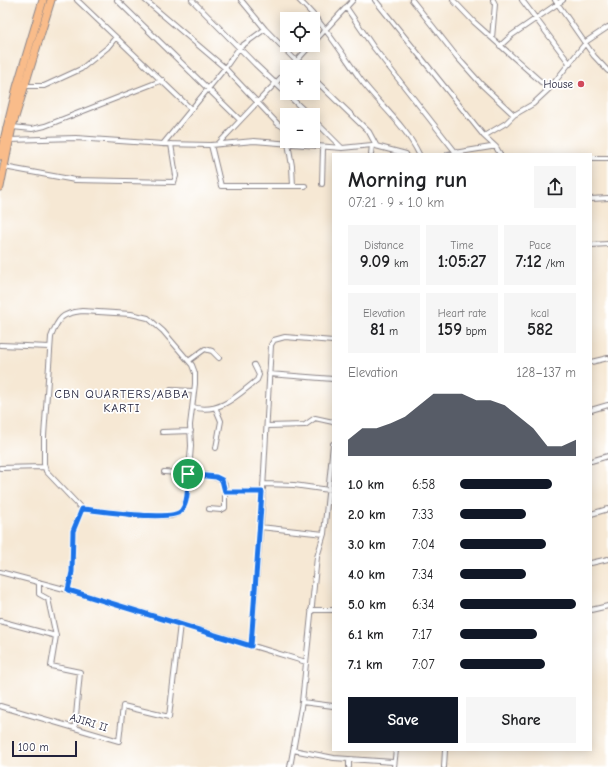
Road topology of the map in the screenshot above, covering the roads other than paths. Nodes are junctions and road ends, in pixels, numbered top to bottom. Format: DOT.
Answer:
graph roads {
  1 [pos="43,0"];
  2 [pos="51,0"];
  3 [pos="77,0"];
  4 [pos="118,0"];
  5 [pos="145,0"];
  6 [pos="192,0"];
  7 [pos="241,0"];
  8 [pos="299,0"];
  9 [pos="354,0"];
  10 [pos="374,0"];
  11 [pos="412,0"];
  12 [pos="453,0"];
  13 [pos="493,0"];
  14 [pos="522,0"];
  15 [pos="563,0"];
  16 [pos="556,2"];
  17 [pos="346,7"];
  18 [pos="536,19"];
  19 [pos="608,27"];
  20 [pos="265,29"];
  21 [pos="326,29"];
  22 [pos="320,35"];
  23 [pos="116,37"];
  24 [pos="492,38"];
  25 [pos="585,43"];
  26 [pos="500,46"];
  27 [pos="239,48"];
  28 [pos="304,52"];
  29 [pos="295,60"];
  30 [pos="297,60"];
  31 [pos="570,64"];
  32 [pos="225,68"];
  33 [pos="608,71"];
  34 [pos="280,79"];
  35 [pos="163,80"];
  36 [pos="276,83"];
  37 [pos="320,85"];
  38 [pos="24,86"];
  39 [pos="208,88"];
  40 [pos="549,89"];
  41 [pos="257,102"];
  42 [pos="302,108"];
  43 [pos="191,109"];
  44 [pos="514,115"];
  45 [pos="240,120"];
  46 [pos="280,125"];
  47 [pos="320,126"];
  48 [pos="12,128"];
  49 [pos="484,136"];
  50 [pos="9,140"];
  51 [pos="280,143"];
  52 [pos="163,144"];
  53 [pos="171,144"];
  54 [pos="218,144"];
  55 [pos="211,145"];
  56 [pos="374,145"];
  57 [pos="496,147"];
  58 [pos="289,148"];
  59 [pos="320,148"];
  60 [pos="323,148"];
  61 [pos="342,148"];
  62 [pos="371,153"];
  63 [pos="402,153"];
  64 [pos="419,153"];
  65 [pos="457,153"];
  66 [pos="499,153"];
  67 [pos="0,156"];
  68 [pos="592,158"];
  69 [pos="608,158"];
  70 [pos="4,167"];
  71 [pos="322,184"];
  72 [pos="293,186"];
  73 [pos="305,186"];
  74 [pos="0,187"];
  75 [pos="608,198"];
  76 [pos="592,199"];
  77 [pos="608,244"];
  78 [pos="592,245"];
  79 [pos="332,341"];
  80 [pos="0,345"];
  81 [pos="50,347"];
  82 [pos="219,358"];
  83 [pos="608,358"];
  84 [pos="190,360"];
  85 [pos="592,362"];
  86 [pos="254,365"];
  87 [pos="269,374"];
  88 [pos="332,379"];
  89 [pos="171,390"];
  90 [pos="193,391"];
  91 [pos="608,405"];
  92 [pos="194,407"];
  93 [pos="216,409"];
  94 [pos="592,410"];
  95 [pos="332,422"];
  96 [pos="267,426"];
  97 [pos="191,431"];
  98 [pos="162,432"];
  99 [pos="216,448"];
  100 [pos="608,456"];
  101 [pos="332,461"];
  102 [pos="592,461"];
  103 [pos="44,467"];
  104 [pos="0,468"];
  105 [pos="164,472"];
  106 [pos="188,474"];
  107 [pos="263,484"];
  108 [pos="329,490"];
  109 [pos="225,492"];
  110 [pos="262,492"];
  111 [pos="82,509"];
  112 [pos="209,509"];
  113 [pos="608,509"];
  114 [pos="592,514"];
  115 [pos="260,527"];
  116 [pos="324,534"];
  117 [pos="608,559"];
  118 [pos="592,563"];
  119 [pos="0,572"];
  120 [pos="39,582"];
  121 [pos="68,590"];
  122 [pos="608,606"];
  123 [pos="311,610"];
  124 [pos="332,610"];
  125 [pos="592,610"];
  126 [pos="0,621"];
  127 [pos="180,624"];
  128 [pos="56,636"];
  129 [pos="251,646"];
  130 [pos="306,662"];
  131 [pos="302,702"];
  132 [pos="0,706"];
  133 [pos="332,706"];
  134 [pos="75,727"];
  135 [pos="294,750"];
  136 [pos="396,751"];
  137 [pos="445,751"];
  138 [pos="350,760"];
  139 [pos="394,765"];
  140 [pos="290,767"];
  141 [pos="349,767"];
  142 [pos="444,767"];
  1 -- 67 [label="main road"];
  2 -- 38 [label="main road"];
  3 -- 23 [label="street"];
  4 -- 39 [label="street"];
  5 -- 32 [label="street"];
  6 -- 27 [label="street"];
  7 -- 20 [label="street"];
  8 -- 21 [label="street"];
  9 -- 17 [label="street"];
  10 -- 49 [label="street"];
  11 -- 44 [label="street"];
  12 -- 24 [label="street"];
  13 -- 24 [label="street"];
  14 -- 18 [label="street"];
  15 -- 16 [label="street"];
  16 -- 18 [label="street"];
  16 -- 25 [label="street"];
  17 -- 21 [label="street"];
  17 -- 65 [label="street"];
  18 -- 26 [label="street"];
  18 -- 31 [label="street"];
  19 -- 25 [label="street"];
  20 -- 27 [label="street"];
  20 -- 29 [label="street"];
  21 -- 22 [label="street"];
  21 -- 64 [label="street"];
  23 -- 35 [label="street"];
  23 -- 38 [label="street"];
  24 -- 26 [label="street"];
  25 -- 31 [label="street"];
  25 -- 33 [label="street"];
  26 -- 40 [label="street"];
  27 -- 32 [label="street"];
  27 -- 36 [label="street"];
  28 -- 30 [label="street"];
  31 -- 40 [label="street"];
  32 -- 39 [label="street"];
  32 -- 41 [label="street"];
  34 -- 36 [label="street"];
  35 -- 43 [label="street"];
  35 -- 48 [label="street"];
  36 -- 41 [label="street"];
  36 -- 42 [label="street"];
  37 -- 56 [label="street"];
  38 -- 48 [label="main road"];
  39 -- 43 [label="street"];
  39 -- 45 [label="street"];
  40 -- 44 [label="street"];
  41 -- 45 [label="street"];
  41 -- 46 [label="street"];
  43 -- 52 [label="street"];
  44 -- 49 [label="street"];
  45 -- 54 [label="street"];
  47 -- 61 [label="street"];
  48 -- 50 [label="main road"];
  49 -- 57 [label="street"];
  50 -- 52 [label="street"];
  50 -- 70 [label="main road"];
  51 -- 54 [label="street"];
  52 -- 53 [label="street"];
  53 -- 55 [label="street"];
  53 -- 70 [label="street"];
  54 -- 55 [label="street"];
  55 -- 72 [label="street"];
  56 -- 61 [label="street"];
  56 -- 62 [label="street"];
  56 -- 63 [label="street"];
  57 -- 65 [label="street"];
  57 -- 66 [label="street"];
  58 -- 72 [label="street"];
  59 -- 60 [label="street"];
  60 -- 61 [label="street"];
  60 -- 71 [label="street"];
  68 -- 69 [label="street"];
  70 -- 74 [label="main road"];
  72 -- 73 [label="street"];
  75 -- 76 [label="street"];
  77 -- 78 [label="street"];
  79 -- 87 [label="street"];
  80 -- 81 [label="street"];
  81 -- 84 [label="street"];
  81 -- 103 [label="street"];
  82 -- 84 [label="street"];
  83 -- 85 [label="street"];
  84 -- 90 [label="street"];
  86 -- 93 [label="street"];
  87 -- 88 [label="street"];
  87 -- 96 [label="street"];
  89 -- 90 [label="street"];
  90 -- 92 [label="street"];
  91 -- 94 [label="street"];
  92 -- 93 [label="street"];
  92 -- 97 [label="street"];
  93 -- 99 [label="street"];
  95 -- 96 [label="street"];
  96 -- 107 [label="street"];
  97 -- 98 [label="street"];
  97 -- 106 [label="street"];
  100 -- 102 [label="street"];
  101 -- 108 [label="street"];
  103 -- 104 [label="street"];
  103 -- 111 [label="street"];
  105 -- 106 [label="street"];
  106 -- 109 [label="street"];
  106 -- 111 [label="street"];
  107 -- 108 [label="street"];
  107 -- 110 [label="street"];
  108 -- 116 [label="street"];
  109 -- 110 [label="street"];
  109 -- 112 [label="street"];
  110 -- 115 [label="street"];
  111 -- 121 [label="street"];
  113 -- 114 [label="street"];
  115 -- 116 [label="street"];
  115 -- 129 [label="street"];
  116 -- 123 [label="street"];
  117 -- 118 [label="street"];
  119 -- 120 [label="street"];
  120 -- 121 [label="street"];
  120 -- 128 [label="street"];
  121 -- 127 [label="street"];
  122 -- 125 [label="street"];
  123 -- 124 [label="street"];
  123 -- 130 [label="street"];
  126 -- 128 [label="street"];
  127 -- 129 [label="street"];
  127 -- 134 [label="street, AJIRI II"];
  128 -- 134 [label="street"];
  129 -- 130 [label="street"];
  130 -- 131 [label="street"];
  131 -- 133 [label="street"];
  131 -- 135 [label="street"];
  132 -- 134 [label="street, AJIRI II"];
  135 -- 138 [label="street"];
  135 -- 140 [label="street"];
  136 -- 139 [label="street"];
  137 -- 142 [label="street"];
  138 -- 139 [label="street"];
  138 -- 141 [label="street"];
}
